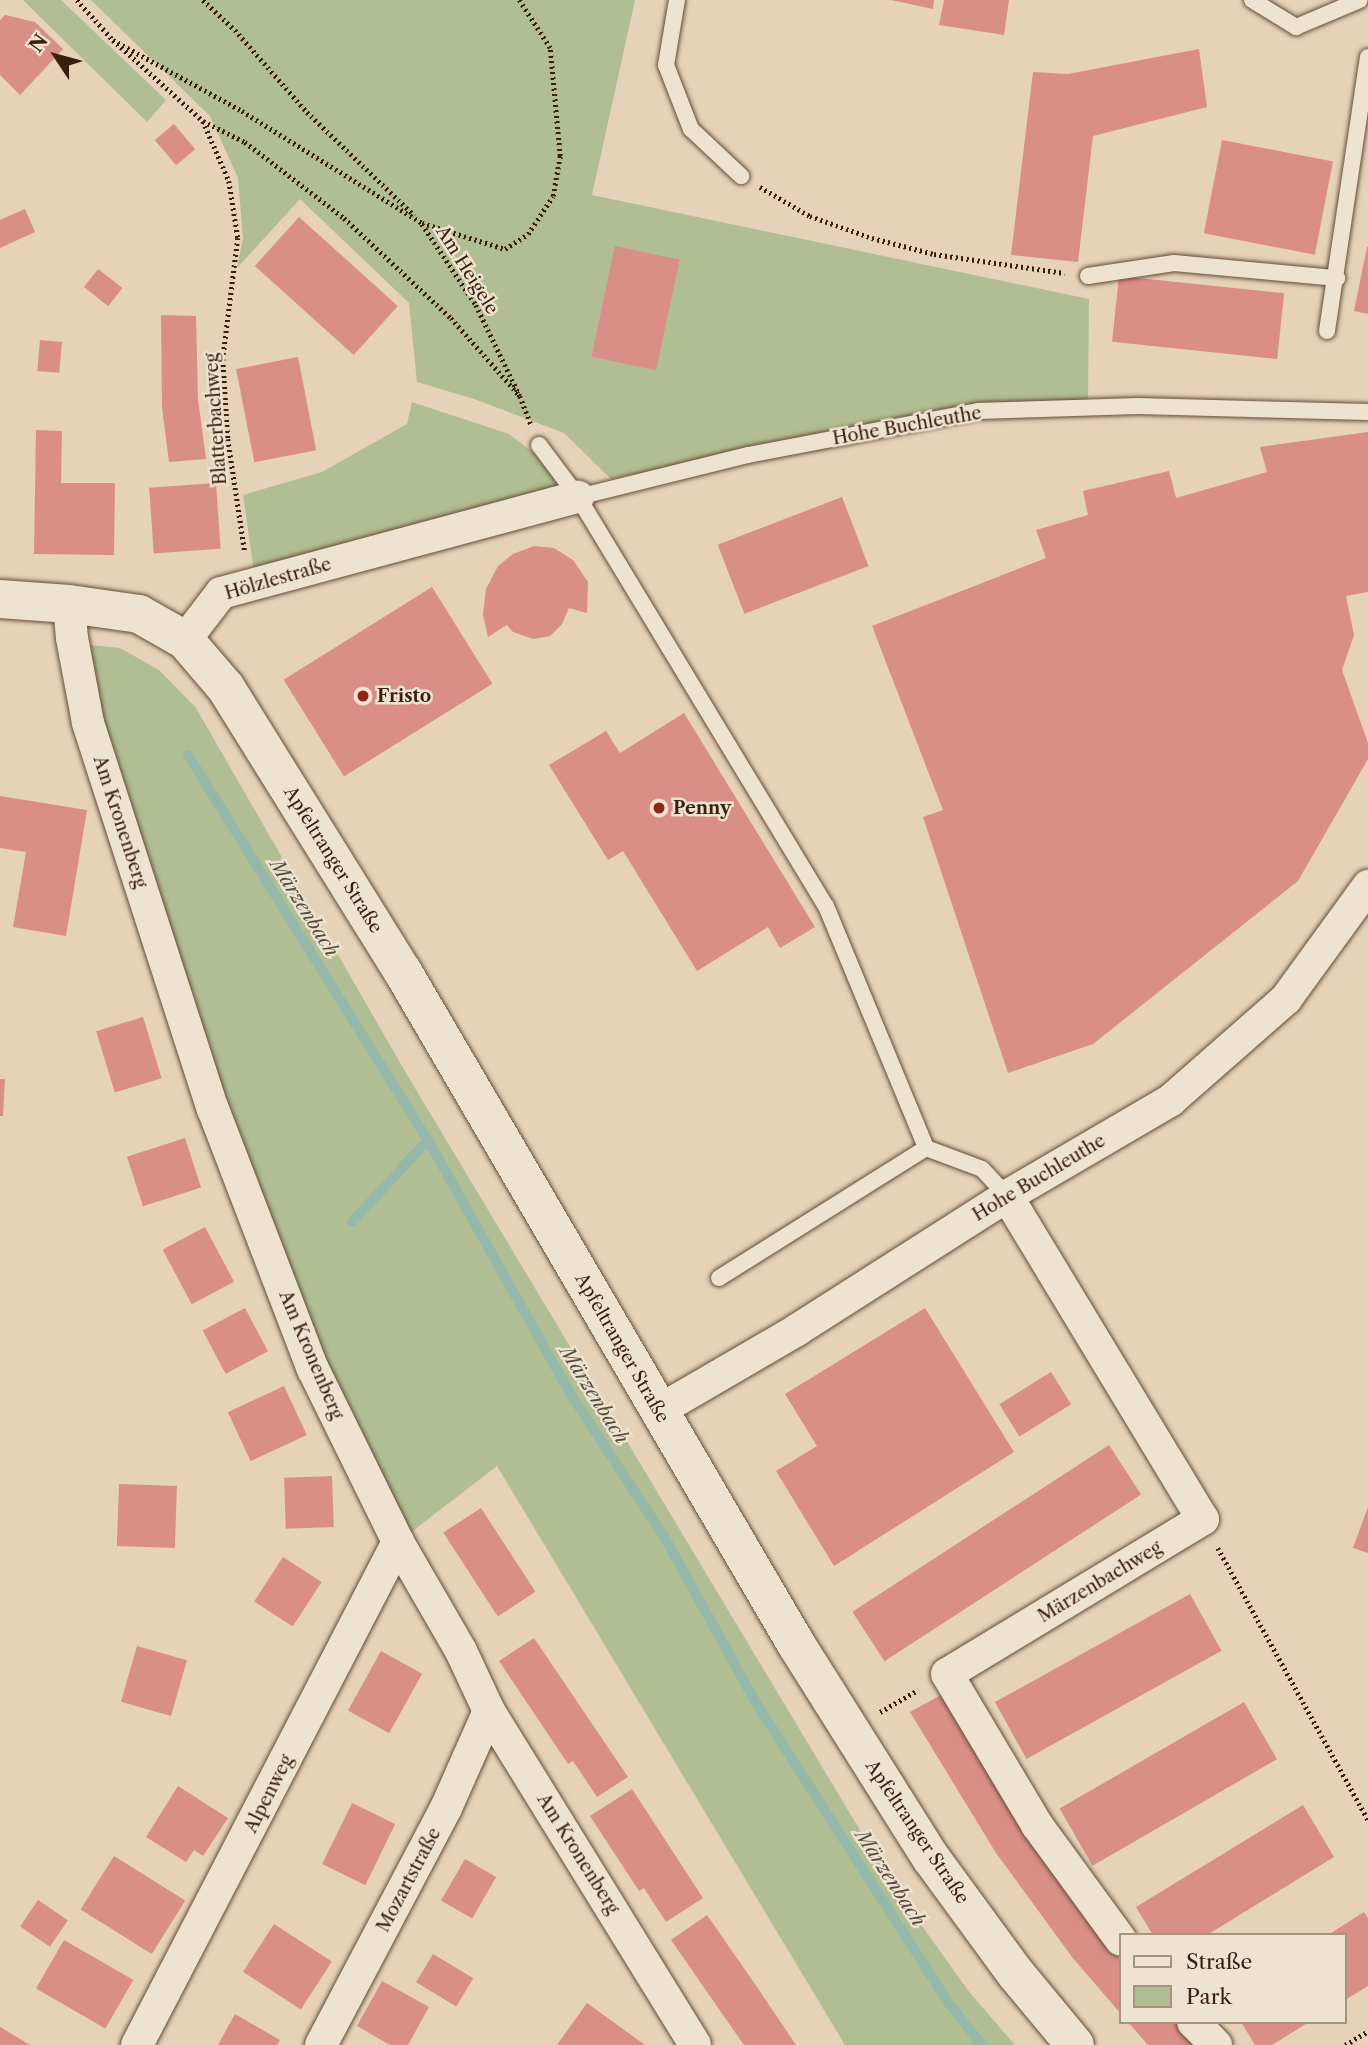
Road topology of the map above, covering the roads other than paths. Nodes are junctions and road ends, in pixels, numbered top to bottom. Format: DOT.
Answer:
graph roads {
  1 [pos="677,0"];
  2 [pos="1252,0"];
  3 [pos="1360,0"];
  4 [pos="1368,57"];
  5 [pos="741,176"];
  6 [pos="1088,276"];
  7 [pos="1337,278"];
  8 [pos="1327,331"];
  9 [pos="1368,412"];
  10 [pos="539,445"];
  11 [pos="578,497"];
  12 [pos="0,599"];
  13 [pos="69,604"];
  14 [pos="185,640"];
  15 [pos="1368,886"];
  16 [pos="926,1147"];
  17 [pos="1007,1196"];
  18 [pos="719,1278"];
  19 [pos="658,1411"];
  20 [pos="398,1542"];
  21 [pos="489,1711"];
  22 [pos="1120,1939"];
  23 [pos="1196,2024"];
  24 [pos="137,2045"];
  25 [pos="321,2045"];
  26 [pos="695,2045"];
  27 [pos="1075,2045"];
  28 [pos="1216,2045"];
  1 -- 5 [label="lane"];
  2 -- 3 [label="lane"];
  4 -- 7 [label="lane"];
  6 -- 7 [label="lane"];
  7 -- 8 [label="lane"];
  9 -- 11 [label="lane, Hohe Buchleuthe"];
  10 -- 11 [label="lane"];
  11 -- 14 [label="street, Hölzlestraße"];
  11 -- 16 [label="lane"];
  12 -- 13 [label="street"];
  13 -- 14 [label="street"];
  13 -- 20 [label="street, Am Kronenberg"];
  14 -- 19 [label="street, Apfeltranger Straße"];
  15 -- 17 [label="street, Hohe Buchleuthe"];
  16 -- 17 [label="lane"];
  16 -- 18 [label="lane"];
  17 -- 19 [label="street, Hohe Buchleuthe"];
  17 -- 22 [label="street, Märzenbachweg"];
  19 -- 27 [label="street, Apfeltranger Straße"];
  20 -- 21 [label="street, Am Kronenberg"];
  20 -- 24 [label="street, Alpenweg"];
  21 -- 25 [label="street, Mozartstraße"];
  21 -- 26 [label="street, Am Kronenberg"];
  23 -- 28 [label="street"];
}
